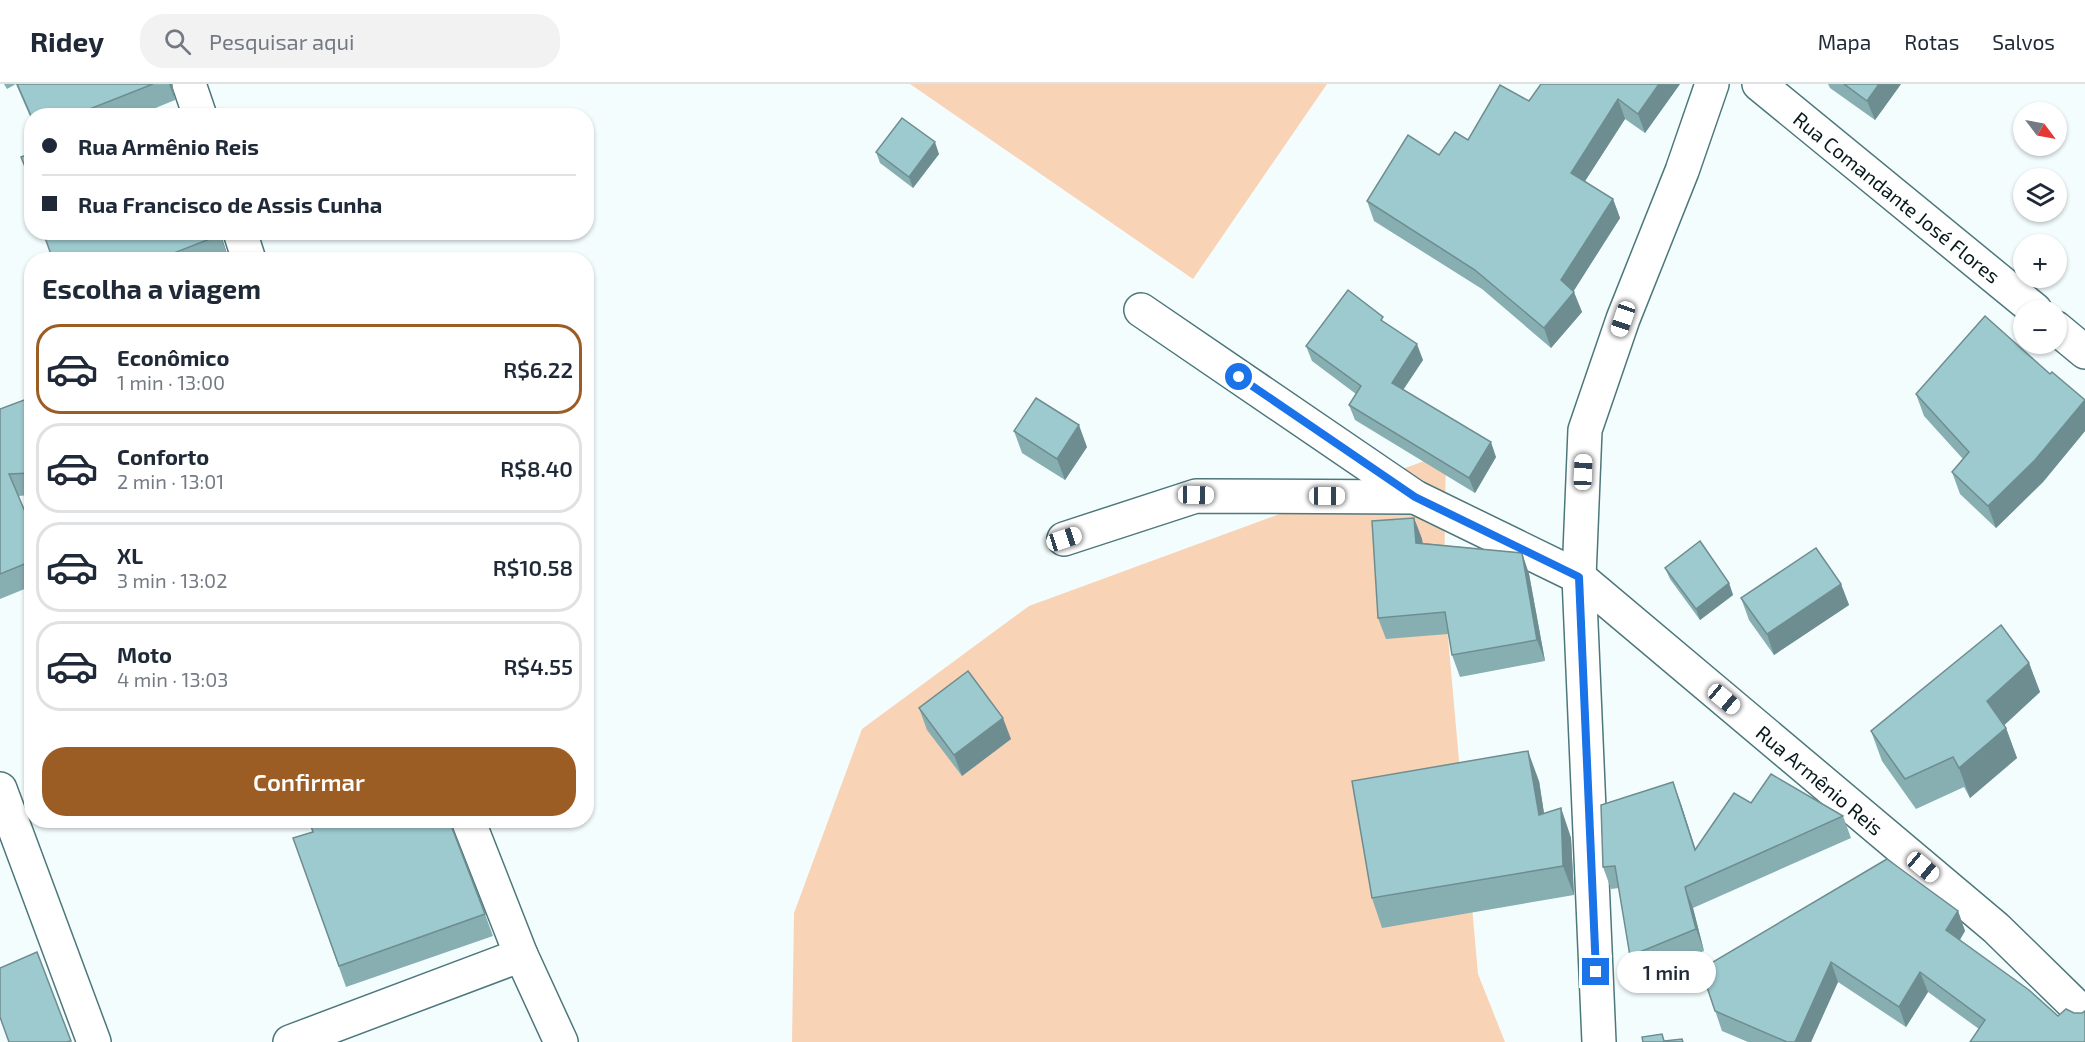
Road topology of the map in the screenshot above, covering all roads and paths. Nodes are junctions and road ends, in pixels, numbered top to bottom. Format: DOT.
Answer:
graph roads {
  1 [pos="189,84"];
  2 [pos="1712,84"];
  3 [pos="1759,84"];
  4 [pos="197,108"];
  5 [pos="2023,300"];
  6 [pos="1141,310"];
  7 [pos="2067,337"];
  8 [pos="2085,352"];
  9 [pos="1415,497"];
  10 [pos="1064,539"];
  11 [pos="1579,577"];
  12 [pos="0,789"];
  13 [pos="471,828"];
  14 [pos="521,955"];
  15 [pos="2085,1015"];
  16 [pos="94,1042"];
  17 [pos="290,1042"];
  18 [pos="561,1042"];
  19 [pos="1599,1042"];
  1 -- 4 [label="street"];
  2 -- 11 [label="street"];
  3 -- 5 [label="street, Rua Comandante José Flores"];
  6 -- 9 [label="street, Rua Armênio Reis"];
  7 -- 8 [label="street"];
  9 -- 10 [label="street, Rua Armênio Reis"];
  9 -- 11 [label="street, Rua Armênio Reis"];
  11 -- 15 [label="street, Rua Armênio Reis"];
  11 -- 19 [label="street"];
  12 -- 16 [label="street"];
  13 -- 14 [label="street"];
  14 -- 17 [label="street"];
  14 -- 18 [label="street"];
}
